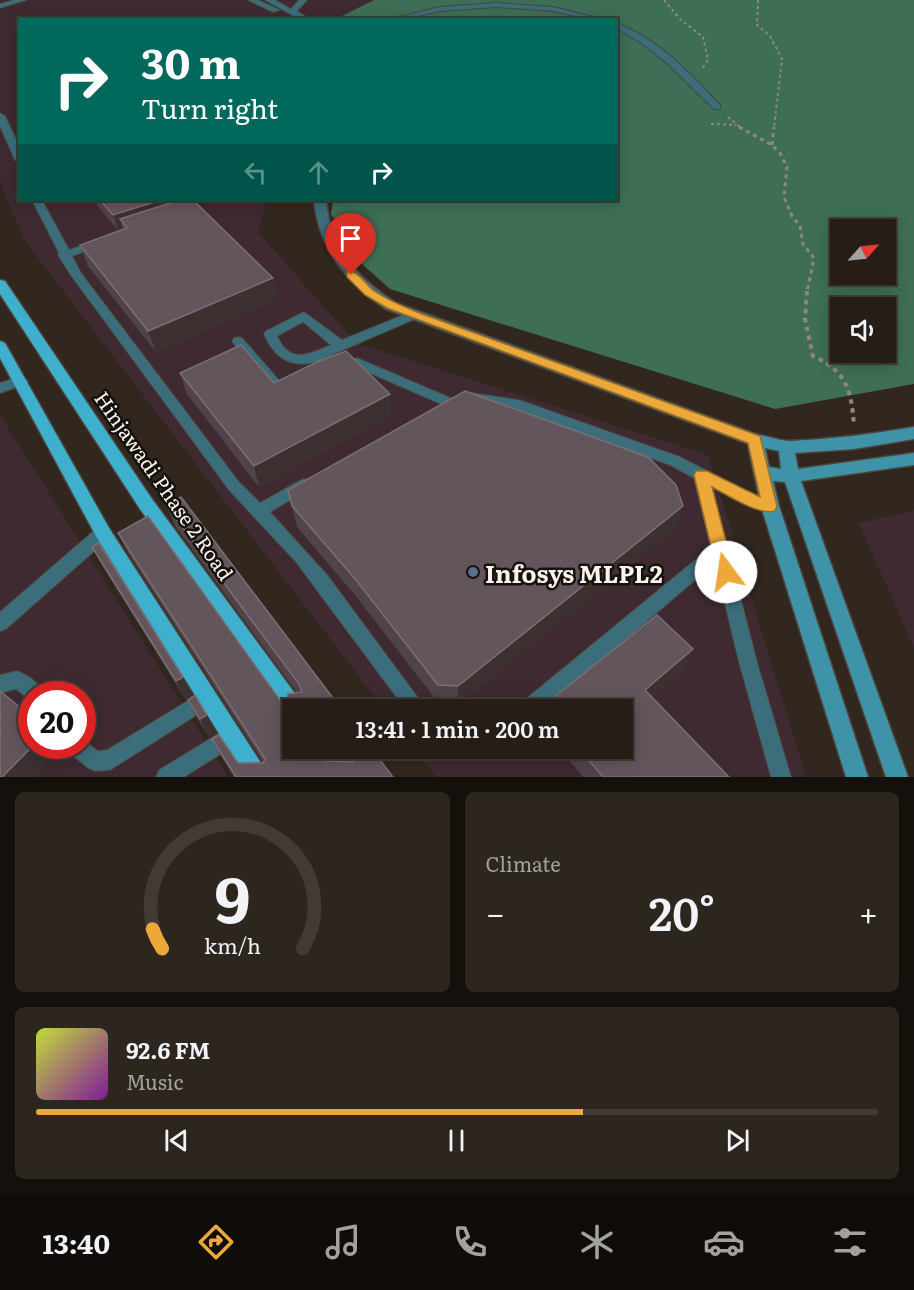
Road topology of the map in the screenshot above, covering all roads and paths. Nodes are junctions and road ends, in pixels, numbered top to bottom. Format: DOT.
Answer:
graph roads {
  1 [pos="22,0"];
  2 [pos="252,0"];
  3 [pos="269,0"];
  4 [pos="303,0"];
  5 [pos="664,0"];
  6 [pos="758,0"];
  7 [pos="0,6"];
  8 [pos="292,12"];
  9 [pos="304,18"];
  10 [pos="395,18"];
  11 [pos="597,18"];
  12 [pos="618,26"];
  13 [pos="694,82"];
  14 [pos="717,106"];
  15 [pos="0,116"];
  16 [pos="711,124"];
  17 [pos="736,125"];
  18 [pos="772,145"];
  19 [pos="18,156"];
  20 [pos="37,201"];
  21 [pos="320,201"];
  22 [pos="106,241"];
  23 [pos="64,255"];
  24 [pos="0,284"];
  25 [pos="413,315"];
  26 [pos="238,341"];
  27 [pos="0,346"];
  28 [pos="341,346"];
  29 [pos="328,373"];
  30 [pos="21,381"];
  31 [pos="287,387"];
  32 [pos="0,388"];
  33 [pos="448,402"];
  34 [pos="428,413"];
  35 [pos="914,433"];
  36 [pos="755,440"];
  37 [pos="855,443"];
  38 [pos="786,447"];
  39 [pos="914,459"];
  40 [pos="761,473"];
  41 [pos="701,475"];
  42 [pos="319,477"];
  43 [pos="791,477"];
  44 [pos="770,506"];
  45 [pos="259,511"];
  46 [pos="103,533"];
  47 [pos="720,549"];
  48 [pos="0,623"];
  49 [pos="19,681"];
  50 [pos="0,684"];
  51 [pos="209,697"];
  52 [pos="287,699"];
  53 [pos="410,699"];
  54 [pos="541,699"];
  55 [pos="233,735"];
  56 [pos="93,759"];
  57 [pos="332,759"];
  58 [pos="166,777"];
  59 [pos="259,777"];
  60 [pos="344,777"];
  61 [pos="781,777"];
  62 [pos="857,777"];
  63 [pos="897,777"];
  1 -- 7 [label="lane"];
  2 -- 8 [label="lane"];
  3 -- 8 [label="lane"];
  4 -- 8 [label="lane"];
  5 -- 13 [label="path"];
  6 -- 18 [label="path"];
  8 -- 9 [label="lane"];
  10 -- 11 [label="lane"];
  12 -- 13 [label="lane"];
  13 -- 14 [label="lane"];
  14 -- 17 [label="path"];
  15 -- 19 [label="lane"];
  16 -- 17 [label="path"];
  17 -- 18 [label="path"];
  18 -- 37 [label="path"];
  20 -- 23 [label="lane"];
  21 -- 25 [label="street"];
  22 -- 23 [label="lane"];
  23 -- 45 [label="lane"];
  24 -- 52 [label="main road, Hinjawadi Phase 2 Road"];
  25 -- 28 [label="lane"];
  25 -- 36 [label="street"];
  26 -- 31 [label="lane"];
  27 -- 30 [label="main road"];
  28 -- 28 [label="lane"];
  29 -- 33 [label="lane"];
  30 -- 32 [label="lane"];
  30 -- 46 [label="main road"];
  33 -- 34 [label="lane"];
  33 -- 41 [label="lane"];
  35 -- 37 [label="street"];
  36 -- 38 [label="street"];
  36 -- 40 [label="street"];
  37 -- 38 [label="street"];
  38 -- 43 [label="street"];
  39 -- 43 [label="street"];
  40 -- 43 [label="street"];
  40 -- 44 [label="street"];
  41 -- 44 [label="lane"];
  41 -- 47 [label="lane"];
  42 -- 45 [label="lane"];
  43 -- 63 [label="street"];
  44 -- 62 [label="street"];
  45 -- 53 [label="lane"];
  46 -- 48 [label="lane"];
  46 -- 51 [label="main road"];
  47 -- 54 [label="lane"];
  47 -- 61 [label="lane"];
  49 -- 50 [label="lane"];
  51 -- 55 [label="main road"];
  51 -- 56 [label="lane"];
  55 -- 58 [label="lane"];
  55 -- 59 [label="main road"];
  57 -- 60 [label="main road"];
}
